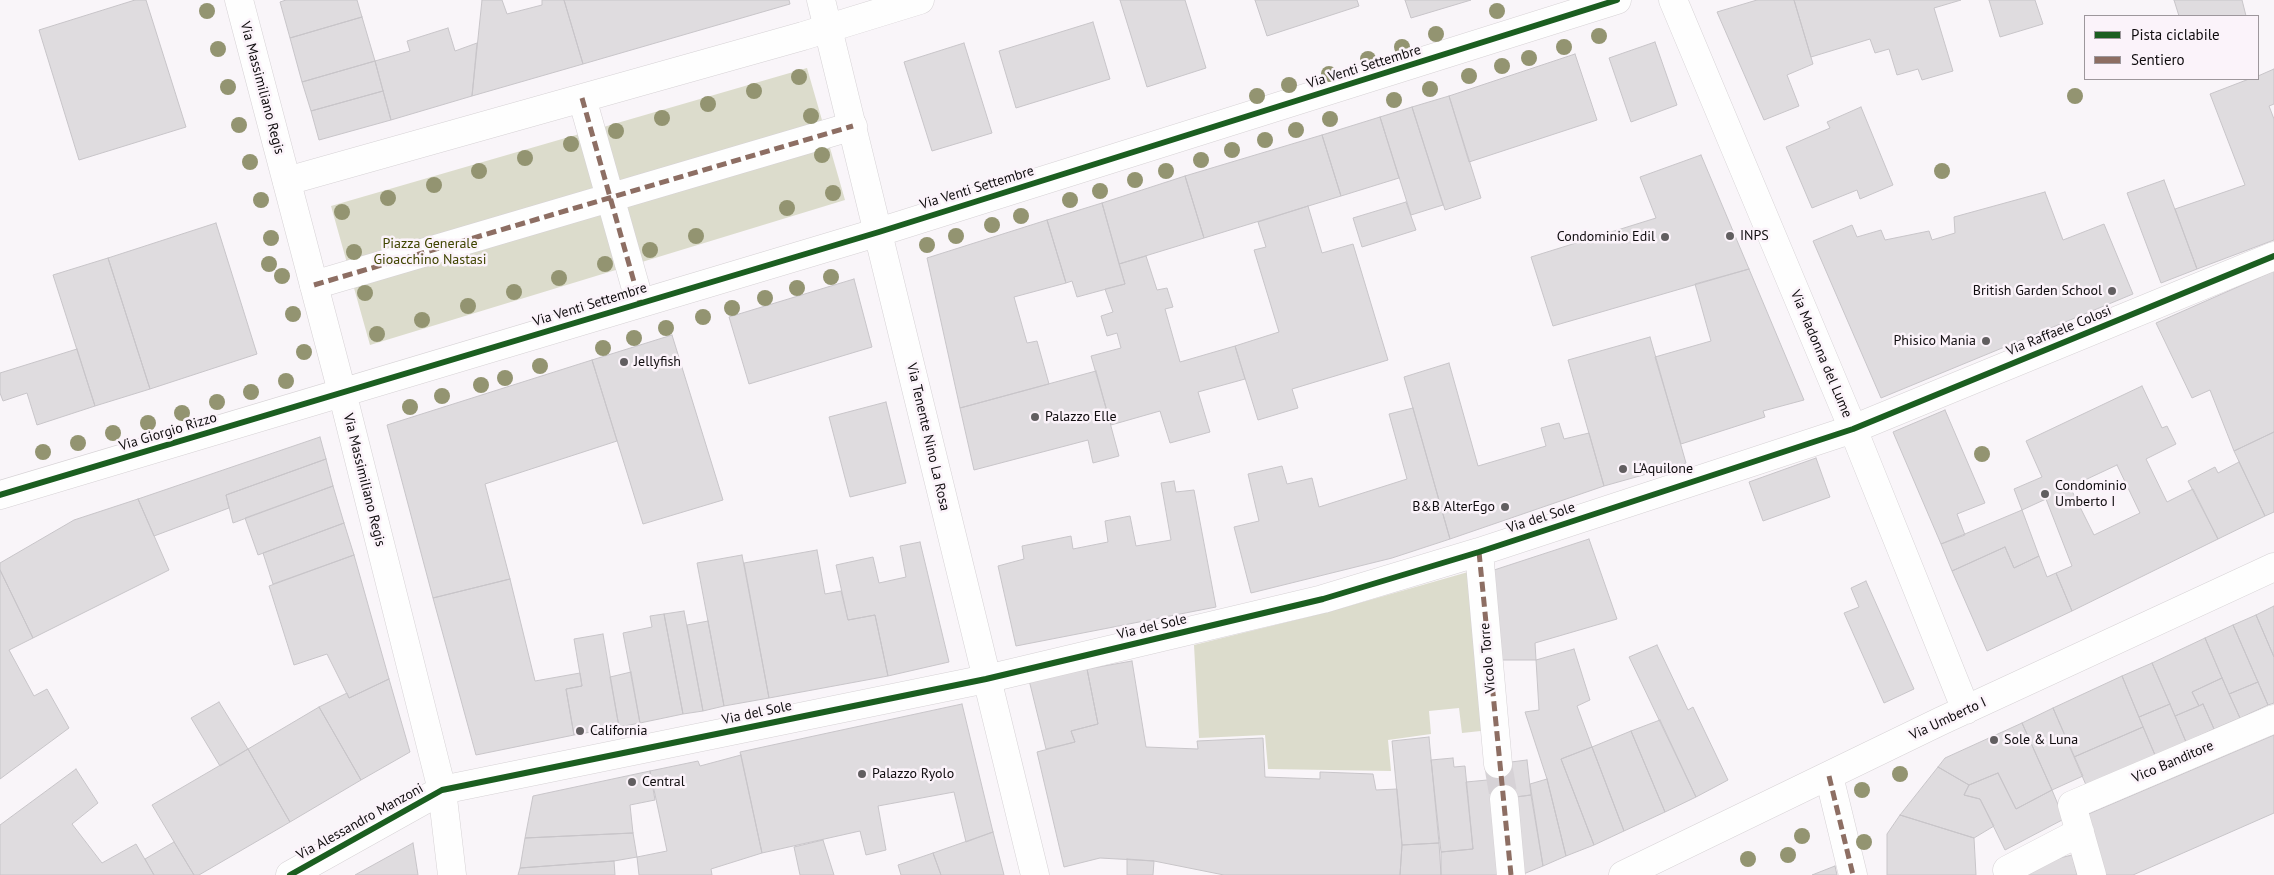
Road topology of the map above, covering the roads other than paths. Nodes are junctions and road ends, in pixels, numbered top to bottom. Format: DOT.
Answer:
graph roads {
  1 [pos="239,0"];
  2 [pos="821,0"];
  3 [pos="920,0"];
  4 [pos="1618,0"];
  5 [pos="1673,0"];
  6 [pos="828,28"];
  7 [pos="582,98"];
  8 [pos="853,126"];
  9 [pos="287,181"];
  10 [pos="610,198"];
  11 [pos="879,232"];
  12 [pos="2274,256"];
  13 [pos="314,285"];
  14 [pos="640,303"];
  15 [pos="342,392"];
  16 [pos="1853,429"];
  17 [pos="0,495"];
  18 [pos="1479,552"];
  19 [pos="2274,567"];
  20 [pos="986,679"];
  21 [pos="1966,710"];
  22 [pos="2274,719"];
  23 [pos="1498,764"];
  24 [pos="1829,776"];
  25 [pos="442,790"];
  26 [pos="1504,798"];
  27 [pos="2080,832"];
  28 [pos="290,875"];
  29 [pos="452,875"];
  30 [pos="1035,875"];
  31 [pos="1511,875"];
  32 [pos="1623,875"];
  33 [pos="1853,875"];
  34 [pos="2008,875"];
  35 [pos="2092,875"];
  1 -- 9 [label="street, Via Massimiliano Regis"];
  2 -- 6 [label="street, Via Tenente Nino La Rosa"];
  3 -- 6 [label="street"];
  4 -- 11 [label="street, Via Venti Settembre"];
  5 -- 16 [label="street, Via Madonna del Lume"];
  6 -- 7 [label="street"];
  6 -- 8 [label="street, Via Tenente Nino La Rosa"];
  7 -- 9 [label="street"];
  7 -- 10 [label="street"];
  8 -- 10 [label="street"];
  8 -- 11 [label="street, Via Tenente Nino La Rosa"];
  9 -- 13 [label="street, Via Massimiliano Regis"];
  10 -- 13 [label="street"];
  10 -- 14 [label="street"];
  11 -- 14 [label="street, Via Venti Settembre"];
  11 -- 20 [label="street, Via Tenente Nino La Rosa"];
  12 -- 16 [label="street, Via Raffaele Colosi"];
  13 -- 15 [label="street, Via Massimiliano Regis"];
  14 -- 15 [label="street, Via Venti Settembre"];
  15 -- 17 [label="street, Via Giorgio Rizzo"];
  15 -- 25 [label="street, Via Massimiliano Regis"];
  16 -- 18 [label="street, Via del Sole"];
  16 -- 21 [label="street, Via Madonna del Lume"];
  18 -- 20 [label="street, Via del Sole"];
  18 -- 23 [label="street, Vicolo Torre"];
  19 -- 21 [label="street, Via Umberto I"];
  20 -- 25 [label="street, Via del Sole"];
  20 -- 30 [label="street, Via Tenente Nino La Rosa"];
  21 -- 24 [label="street, Via Umberto I"];
  22 -- 27 [label="street, Vico Banditore"];
  24 -- 32 [label="street, Via Umberto I"];
  24 -- 33 [label="street"];
  25 -- 28 [label="street, Via Alessandro Manzoni"];
  25 -- 29 [label="street, Via Massimiliano Regis"];
  26 -- 31 [label="street"];
  27 -- 34 [label="street"];
  27 -- 35 [label="street"];
}
